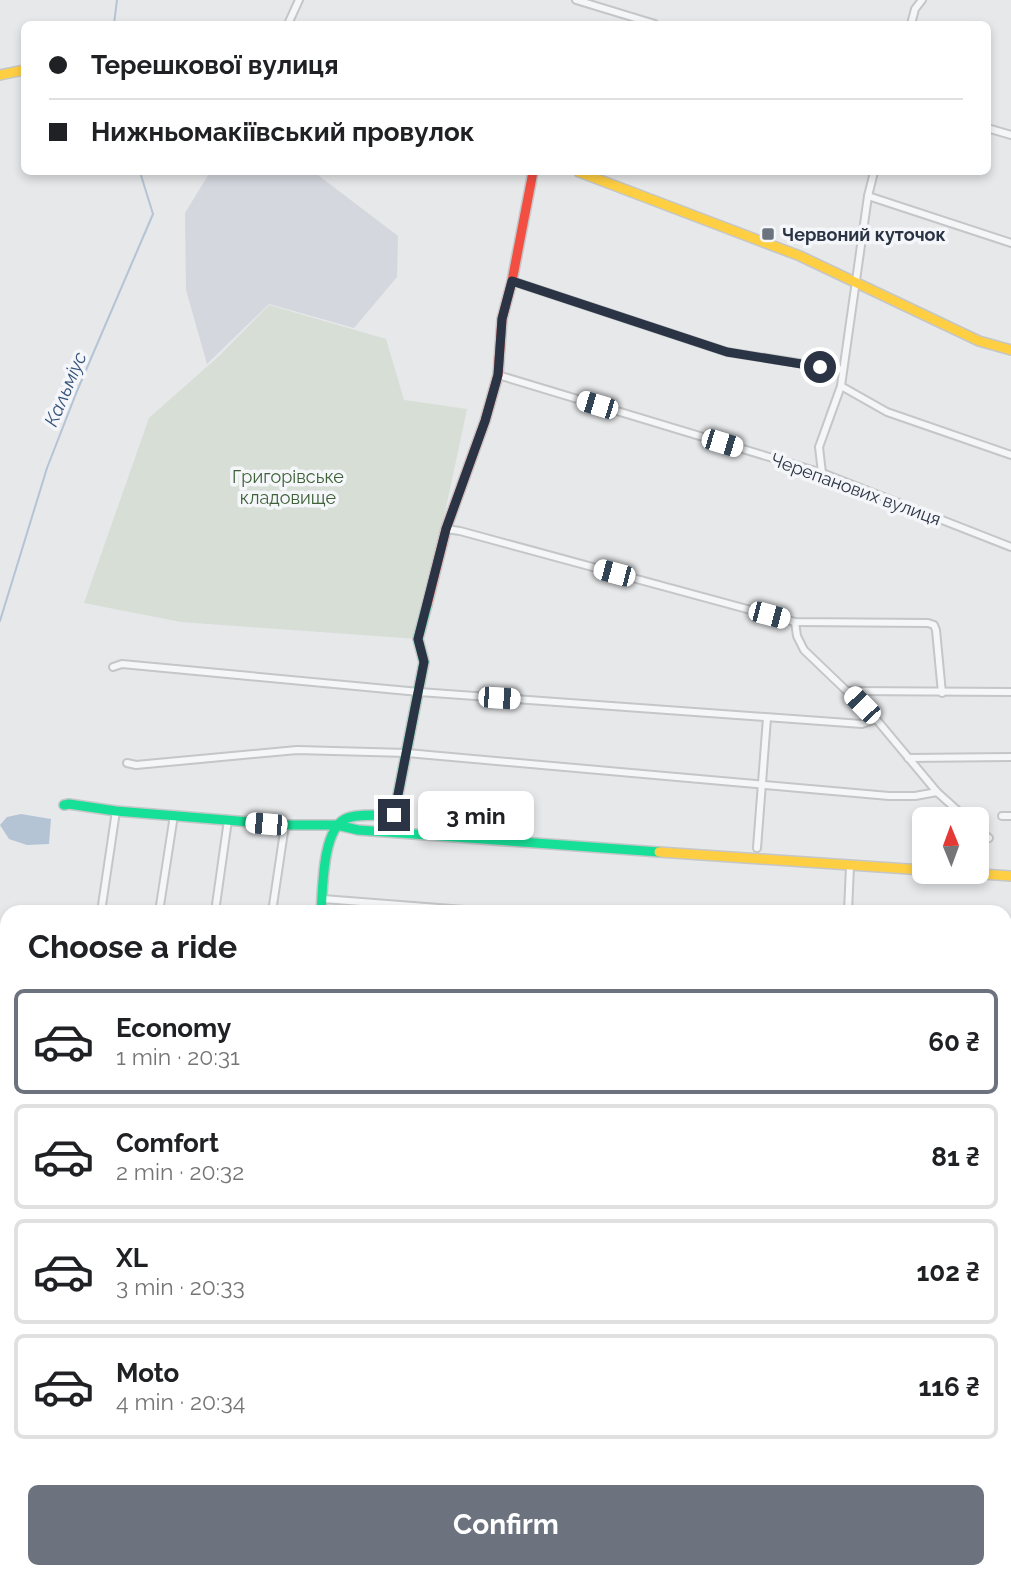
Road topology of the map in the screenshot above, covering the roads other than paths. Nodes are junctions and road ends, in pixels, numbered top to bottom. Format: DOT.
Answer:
graph roads {
  1 [pos="299,0"];
  2 [pos="576,0"];
  3 [pos="922,0"];
  4 [pos="289,21"];
  5 [pos="645,21"];
  6 [pos="912,21"];
  7 [pos="21,71"];
  8 [pos="0,75"];
  9 [pos="991,129"];
  10 [pos="1011,135"];
  11 [pos="532,175"];
  12 [pos="587,175"];
  13 [pos="873,175"];
  14 [pos="868,197"];
  15 [pos="1011,243"];
  16 [pos="512,281"];
  17 [pos="855,282"];
  18 [pos="1011,350"];
  19 [pos="843,370"];
  20 [pos="498,375"];
  21 [pos="841,386"];
  22 [pos="1011,455"];
  23 [pos="822,473"];
  24 [pos="446,529"];
  25 [pos="1011,547"];
  26 [pos="795,622"];
  27 [pos="113,667"];
  28 [pos="848,691"];
  29 [pos="419,692"];
  30 [pos="1011,692"];
  31 [pos="942,693"];
  32 [pos="767,718"];
  33 [pos="876,719"];
  34 [pos="407,753"];
  35 [pos="1011,757"];
  36 [pos="908,758"];
  37 [pos="127,763"];
  38 [pos="762,785"];
  39 [pos="937,792"];
  40 [pos="64,805"];
  41 [pos="954,807"];
  42 [pos="116,811"];
  43 [pos="174,815"];
  44 [pos="1002,816"];
  45 [pos="1011,816"];
  46 [pos="228,820"];
  47 [pos="285,825"];
  48 [pos="337,825"];
  49 [pos="757,848"];
  50 [pos="850,866"];
  51 [pos="1011,876"];
  52 [pos="323,899"];
  53 [pos="103,905"];
  54 [pos="160,905"];
  55 [pos="216,905"];
  56 [pos="273,905"];
  57 [pos="322,905"];
  58 [pos="400,905"];
  59 [pos="848,905"];
  1 -- 4 [label="street"];
  2 -- 5 [label="street"];
  3 -- 6 [label="street"];
  7 -- 8 [label="street"];
  9 -- 10 [label="street"];
  11 -- 16 [label="street"];
  12 -- 17 [label="street"];
  13 -- 14 [label="street"];
  14 -- 15 [label="street"];
  14 -- 17 [label="street"];
  16 -- 19 [label="street"];
  16 -- 20 [label="street"];
  17 -- 18 [label="street"];
  17 -- 19 [label="street"];
  19 -- 21 [label="street"];
  20 -- 23 [label="street, Черепанових вулиця"];
  20 -- 24 [label="street"];
  21 -- 22 [label="street"];
  21 -- 23 [label="street"];
  23 -- 25 [label="street, Черепанових вулиця"];
  24 -- 26 [label="street"];
  24 -- 29 [label="street"];
  26 -- 28 [label="street"];
  26 -- 31 [label="street"];
  27 -- 29 [label="street"];
  28 -- 31 [label="street"];
  28 -- 33 [label="street"];
  29 -- 32 [label="street"];
  29 -- 34 [label="street"];
  30 -- 31 [label="street"];
  32 -- 33 [label="street"];
  32 -- 38 [label="street"];
  33 -- 36 [label="street"];
  34 -- 37 [label="street"];
  34 -- 38 [label="street"];
  34 -- 48 [label="street"];
  35 -- 36 [label="street"];
  36 -- 39 [label="street"];
  38 -- 39 [label="street"];
  38 -- 49 [label="street"];
  39 -- 41 [label="street"];
  40 -- 42 [label="street"];
  42 -- 43 [label="street"];
  42 -- 53 [label="street"];
  43 -- 46 [label="street"];
  43 -- 54 [label="street"];
  44 -- 45 [label="street"];
  46 -- 47 [label="street"];
  46 -- 55 [label="street"];
  47 -- 48 [label="street"];
  47 -- 56 [label="street"];
  48 -- 50 [label="street"];
  48 -- 52 [label="street"];
  50 -- 51 [label="street"];
  50 -- 59 [label="street"];
  52 -- 57 [label="street"];
  52 -- 58 [label="street"];
}
